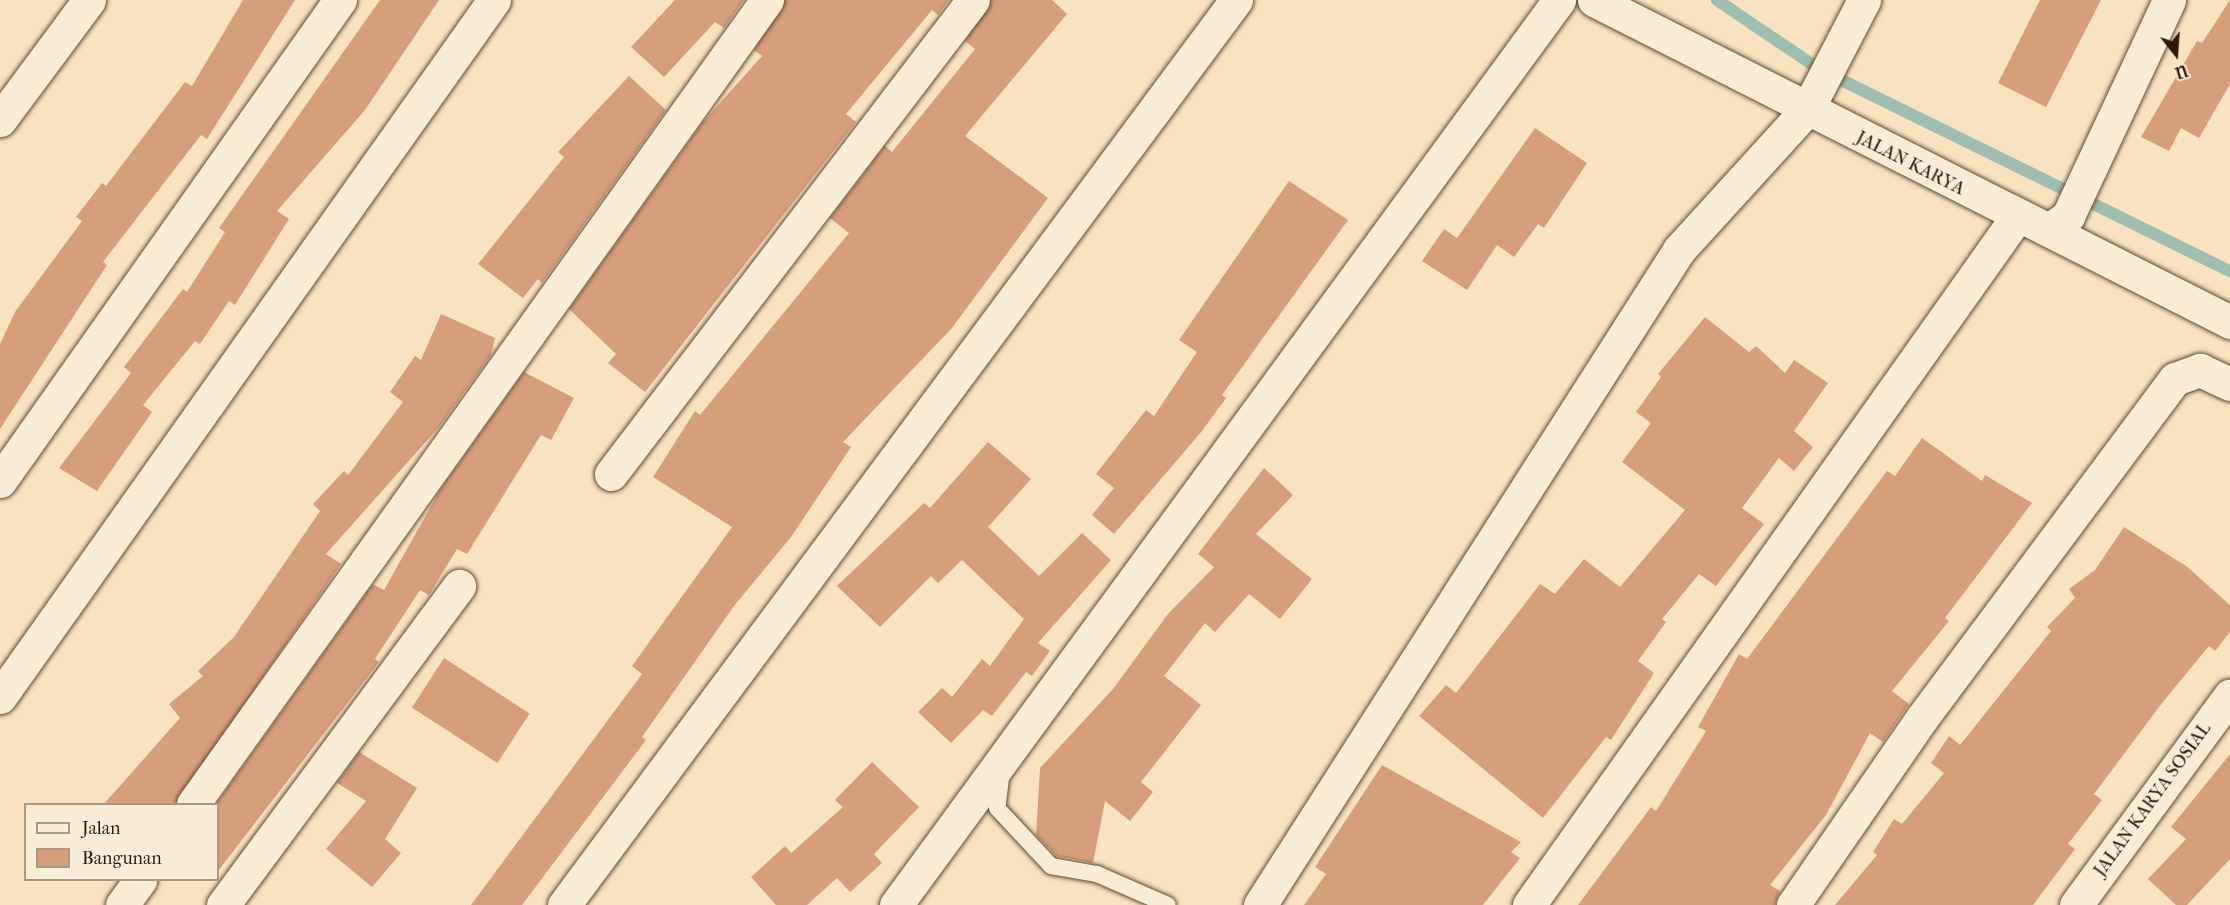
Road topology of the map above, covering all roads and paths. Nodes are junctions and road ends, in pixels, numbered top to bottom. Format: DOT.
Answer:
graph roads {
  1 [pos="88,0"];
  2 [pos="340,0"];
  3 [pos="494,0"];
  4 [pos="767,0"];
  5 [pos="973,0"];
  6 [pos="1236,0"];
  7 [pos="1559,0"];
  8 [pos="1594,0"];
  9 [pos="1863,0"];
  10 [pos="2169,0"];
  11 [pos="1814,98"];
  12 [pos="0,120"];
  13 [pos="2016,218"];
  14 [pos="2059,223"];
  15 [pos="2230,322"];
  16 [pos="2230,384"];
  17 [pos="611,474"];
  18 [pos="0,481"];
  19 [pos="459,586"];
  20 [pos="2230,695"];
  21 [pos="0,697"];
  22 [pos="1004,758"];
  23 [pos="194,803"];
  24 [pos="139,881"];
  25 [pos="122,905"];
  26 [pos="223,905"];
  27 [pos="564,905"];
  28 [pos="896,905"];
  29 [pos="1168,905"];
  30 [pos="1260,905"];
  31 [pos="1529,905"];
  32 [pos="1793,905"];
  33 [pos="2076,905"];
  1 -- 12 [label="street"];
  2 -- 18 [label="street"];
  3 -- 21 [label="street"];
  4 -- 23 [label="street"];
  5 -- 17 [label="street"];
  6 -- 27 [label="street"];
  7 -- 22 [label="street"];
  8 -- 11 [label="street, JALAN KARYA"];
  9 -- 11 [label="street"];
  10 -- 14 [label="street"];
  11 -- 13 [label="street, JALAN KARYA"];
  11 -- 30 [label="street"];
  13 -- 14 [label="street, JALAN KARYA"];
  13 -- 31 [label="street"];
  14 -- 15 [label="street, JALAN KARYA"];
  16 -- 32 [label="street"];
  19 -- 26 [label="street"];
  20 -- 33 [label="street, JALAN KARYA SOSIAL"];
  22 -- 28 [label="street"];
  22 -- 29 [label="lane"];
  24 -- 25 [label="street"];
}
